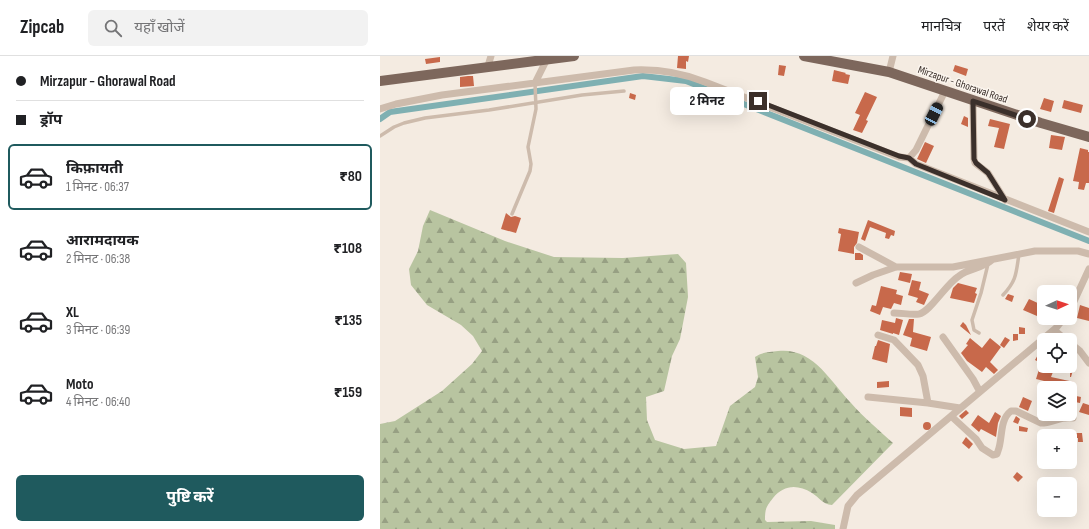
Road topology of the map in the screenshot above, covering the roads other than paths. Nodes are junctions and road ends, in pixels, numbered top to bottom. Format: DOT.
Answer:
graph roads {
  1 [pos="491,56"];
  2 [pos="574,56"];
  3 [pos="804,56"];
  4 [pos="893,56"];
  5 [pos="547,59"];
  6 [pos="488,66"];
  7 [pos="889,72"];
  8 [pos="380,81"];
  9 [pos="535,85"];
  10 [pos="624,91"];
  11 [pos="945,91"];
  12 [pos="536,100"];
  13 [pos="973,101"];
  14 [pos="380,109"];
  15 [pos="380,136"];
  16 [pos="1089,137"];
  17 [pos="909,158"];
  18 [pos="1005,200"];
  19 [pos="512,214"];
  20 [pos="1089,232"];
  21 [pos="859,247"];
  22 [pos="1020,253"];
  23 [pos="1089,254"];
  24 [pos="991,261"];
  25 [pos="896,267"];
  26 [pos="1089,268"];
  27 [pos="856,283"];
  28 [pos="1003,295"];
  29 [pos="1077,295"];
  30 [pos="894,313"];
  31 [pos="1058,325"];
  32 [pos="1054,330"];
  33 [pos="978,333"];
  34 [pos="1058,333"];
  35 [pos="878,335"];
  36 [pos="943,337"];
  37 [pos="1077,349"];
  38 [pos="1089,363"];
  39 [pos="980,392"];
  40 [pos="868,396"];
  41 [pos="928,403"];
  42 [pos="960,408"];
  43 [pos="951,416"];
  44 [pos="1052,421"];
  45 [pos="843,529"];
  1 -- 6 [label="street"];
  2 -- 5 [label="main road"];
  3 -- 7 [label="main road, Mirzapur - Ghorawal Road"];
  4 -- 7 [label="street"];
  5 -- 6 [label="main road"];
  5 -- 9 [label="street"];
  6 -- 8 [label="main road"];
  7 -- 11 [label="main road, Mirzapur - Ghorawal Road"];
  9 -- 12 [label="lane"];
  9 -- 14 [label="street"];
  9 -- 17 [label="street"];
  10 -- 12 [label="lane"];
  11 -- 13 [label="main road, Mirzapur - Ghorawal Road"];
  11 -- 17 [label="street"];
  12 -- 15 [label="lane"];
  12 -- 19 [label="lane"];
  13 -- 16 [label="main road, Mirzapur - Ghorawal Road"];
  13 -- 18 [label="street"];
  17 -- 18 [label="street"];
  18 -- 20 [label="street"];
  21 -- 25 [label="street"];
  22 -- 23 [label="street"];
  22 -- 24 [label="street"];
  22 -- 28 [label="lane"];
  24 -- 25 [label="street"];
  24 -- 30 [label="street"];
  24 -- 33 [label="lane"];
  25 -- 27 [label="street"];
  26 -- 29 [label="street"];
  31 -- 32 [label="street"];
  32 -- 34 [label="street"];
  32 -- 39 [label="street"];
  35 -- 41 [label="street"];
  36 -- 39 [label="street"];
  37 -- 38 [label="street"];
  39 -- 42 [label="street"];
  40 -- 41 [label="street"];
  41 -- 42 [label="street"];
  42 -- 43 [label="street"];
  43 -- 44 [label="street"];
  43 -- 45 [label="street"];
}
